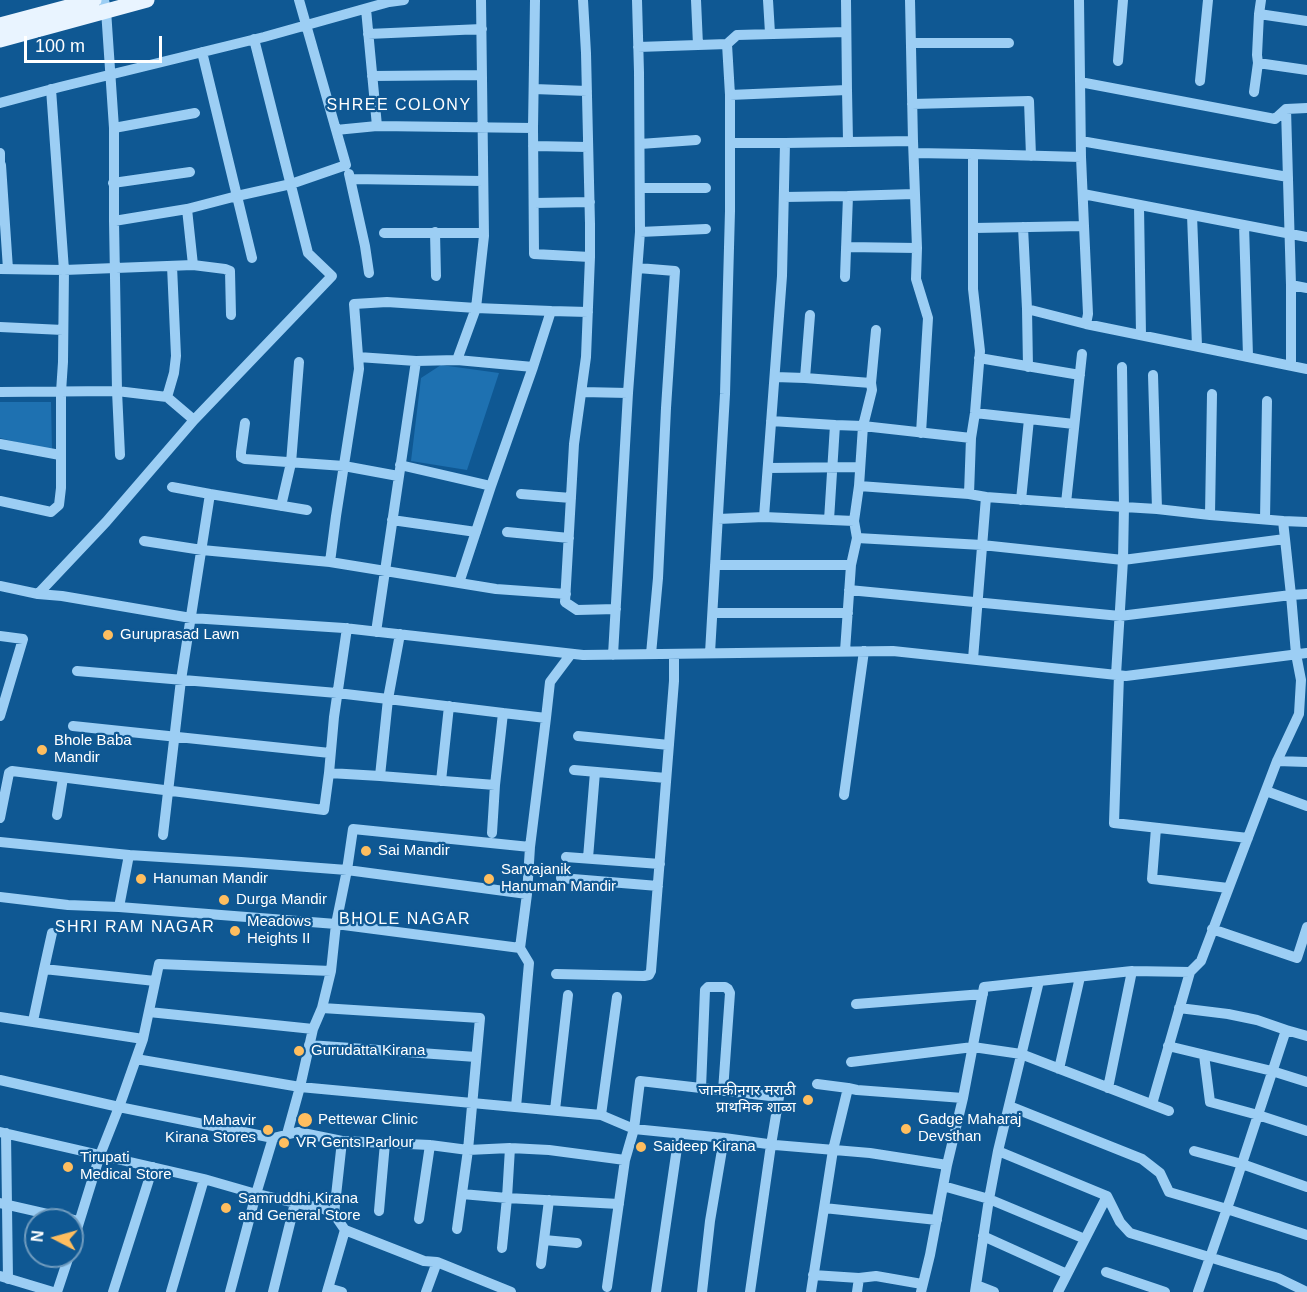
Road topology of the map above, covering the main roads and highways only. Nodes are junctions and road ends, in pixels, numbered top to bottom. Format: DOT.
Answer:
graph roads {
  1 [pos="94,0"];
  2 [pos="143,0"];
  3 [pos="105,5"];
  4 [pos="0,25"];
  5 [pos="0,40"];
  1 -- 4 [label="main road"];
  2 -- 3 [label="main road"];
  3 -- 5 [label="main road"];
}
